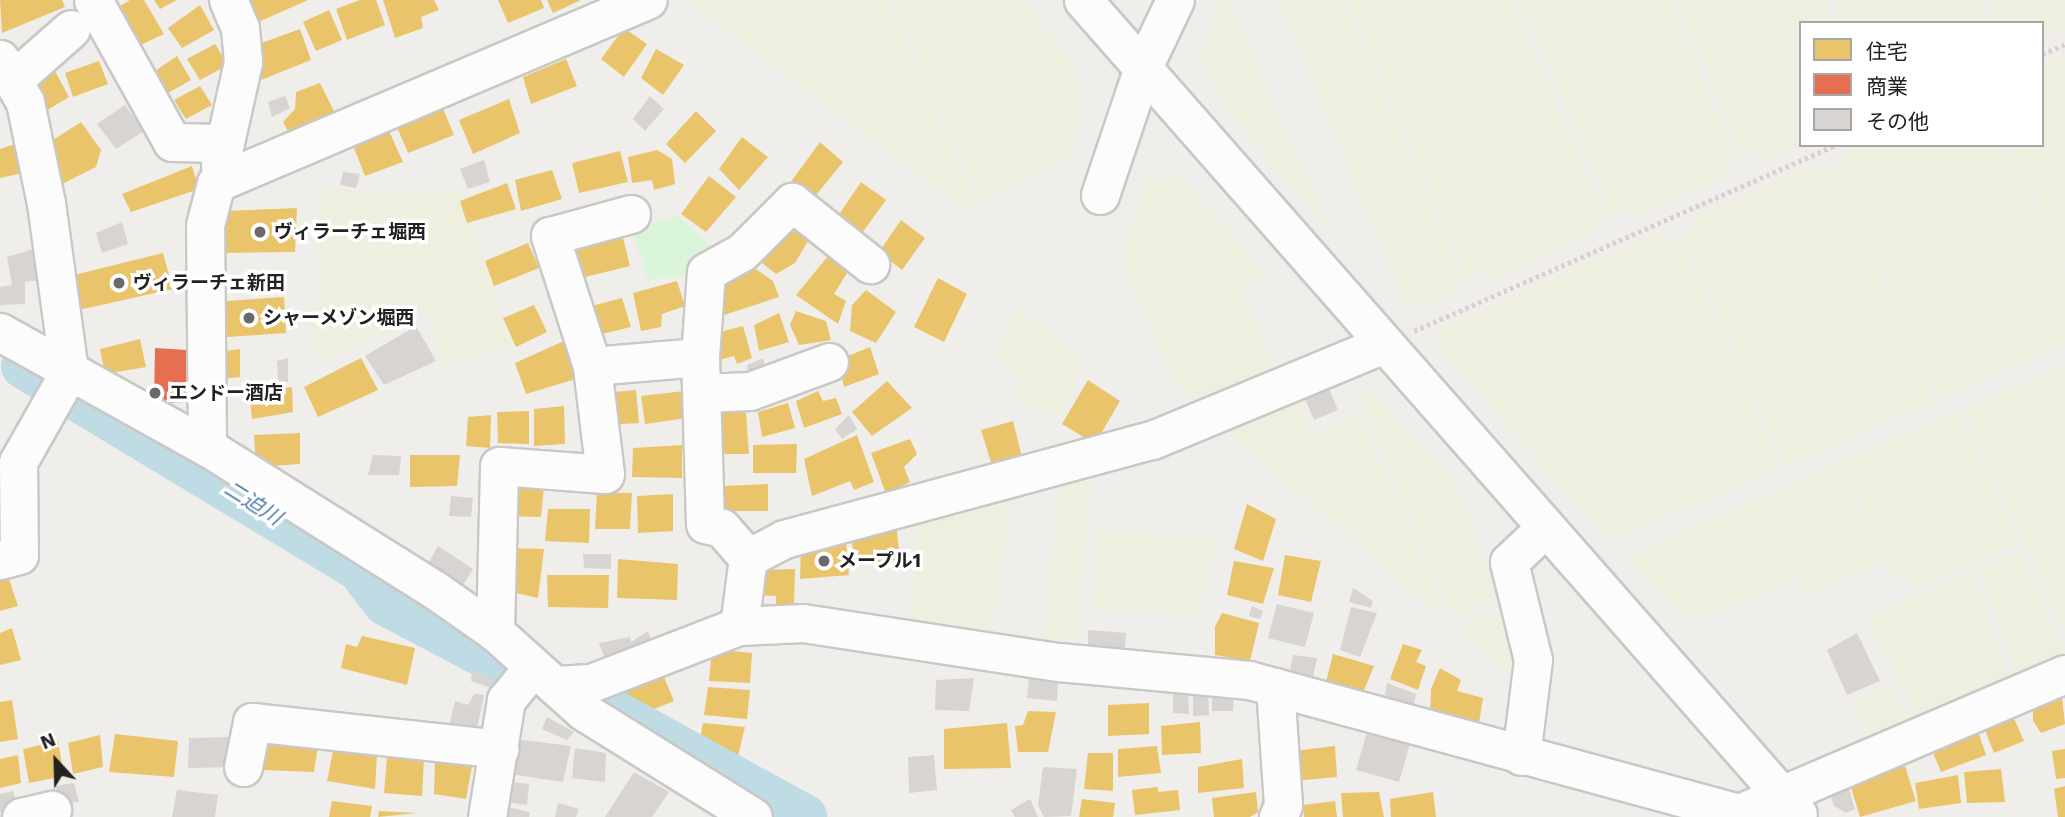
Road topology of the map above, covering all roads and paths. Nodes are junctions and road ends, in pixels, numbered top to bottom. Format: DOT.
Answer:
graph roads {
  1 [pos="93,0"];
  2 [pos="228,0"];
  3 [pos="1083,0"];
  4 [pos="1175,0"];
  5 [pos="645,1"];
  6 [pos="71,29"];
  7 [pos="2065,44"];
  8 [pos="2044,53"];
  9 [pos="1143,67"];
  10 [pos="6,69"];
  11 [pos="225,143"];
  12 [pos="1830,147"];
  13 [pos="216,183"];
  14 [pos="1100,195"];
  15 [pos="631,214"];
  16 [pos="870,264"];
  17 [pos="0,332"];
  18 [pos="1384,344"];
  19 [pos="700,357"];
  20 [pos="830,362"];
  21 [pos="592,366"];
  22 [pos="62,383"];
  23 [pos="702,393"];
  24 [pos="207,447"];
  25 [pos="1544,529"];
  26 [pos="748,558"];
  27 [pos="0,560"];
  28 [pos="739,626"];
  29 [pos="495,632"];
  30 [pos="2065,674"];
  31 [pos="544,676"];
  32 [pos="1275,687"];
  33 [pos="500,749"];
  34 [pos="1521,756"];
  35 [pos="243,767"];
  36 [pos="707,805"];
  37 [pos="1793,808"];
  38 [pos="487,817"];
  39 [pos="753,817"];
  40 [pos="1278,817"];
  1 -- 11 [label="street"];
  2 -- 11 [label="street"];
  3 -- 9 [label="street"];
  4 -- 9 [label="street"];
  5 -- 13 [label="street"];
  6 -- 10 [label="street"];
  7 -- 8 [label="path"];
  9 -- 14 [label="street"];
  9 -- 18 [label="street"];
  10 -- 22 [label="street"];
  11 -- 13 [label="street"];
  12 -- 18 [label="path"];
  13 -- 24 [label="street"];
  15 -- 21 [label="street"];
  16 -- 19 [label="street"];
  17 -- 22 [label="street"];
  18 -- 25 [label="street"];
  18 -- 26 [label="street"];
  19 -- 21 [label="street"];
  19 -- 23 [label="street"];
  20 -- 23 [label="street"];
  21 -- 29 [label="street"];
  22 -- 24 [label="street"];
  22 -- 27 [label="street"];
  23 -- 26 [label="street"];
  24 -- 29 [label="street"];
  25 -- 34 [label="street"];
  25 -- 37 [label="street"];
  26 -- 28 [label="street"];
  28 -- 31 [label="street"];
  28 -- 32 [label="street"];
  29 -- 31 [label="street"];
  30 -- 37 [label="street"];
  31 -- 33 [label="street"];
  31 -- 36 [label="street"];
  32 -- 34 [label="street"];
  32 -- 40 [label="street"];
  33 -- 35 [label="street"];
  33 -- 38 [label="street"];
  34 -- 37 [label="street"];
  36 -- 39 [label="street"];
}
